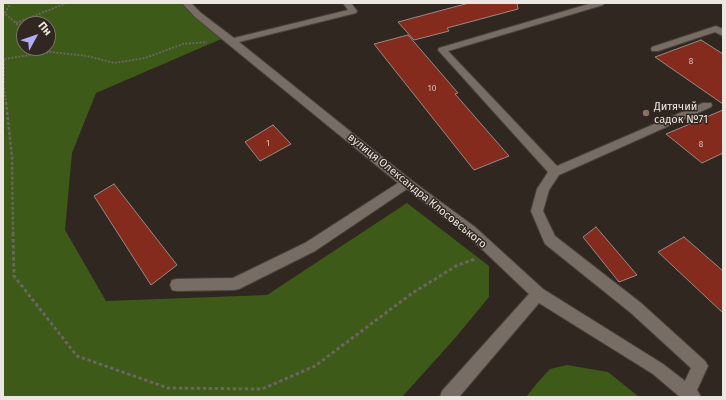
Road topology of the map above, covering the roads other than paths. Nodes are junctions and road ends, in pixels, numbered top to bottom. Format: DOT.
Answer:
graph roads {
  1 [pos="186,3"];
  2 [pos="347,3"];
  3 [pos="600,3"];
  4 [pos="723,33"];
  5 [pos="232,41"];
  6 [pos="655,48"];
  7 [pos="707,105"];
  8 [pos="556,172"];
  9 [pos="407,183"];
  10 [pos="177,285"];
  11 [pos="538,294"];
  12 [pos="690,395"];
  13 [pos="448,397"];
  1 -- 5 [label="street, вулиця Олександра Клосовського"];
  2 -- 5 [label="street"];
  3 -- 8 [label="street"];
  4 -- 6 [label="street"];
  5 -- 9 [label="street, вулиця Олександра Клосовського"];
  7 -- 8 [label="street"];
  8 -- 12 [label="street"];
  9 -- 10 [label="street"];
  9 -- 11 [label="street, вулиця Олександра Клосовського"];
  11 -- 12 [label="street, вулиця Олександра Клосовського"];
  11 -- 13 [label="street"];
}
